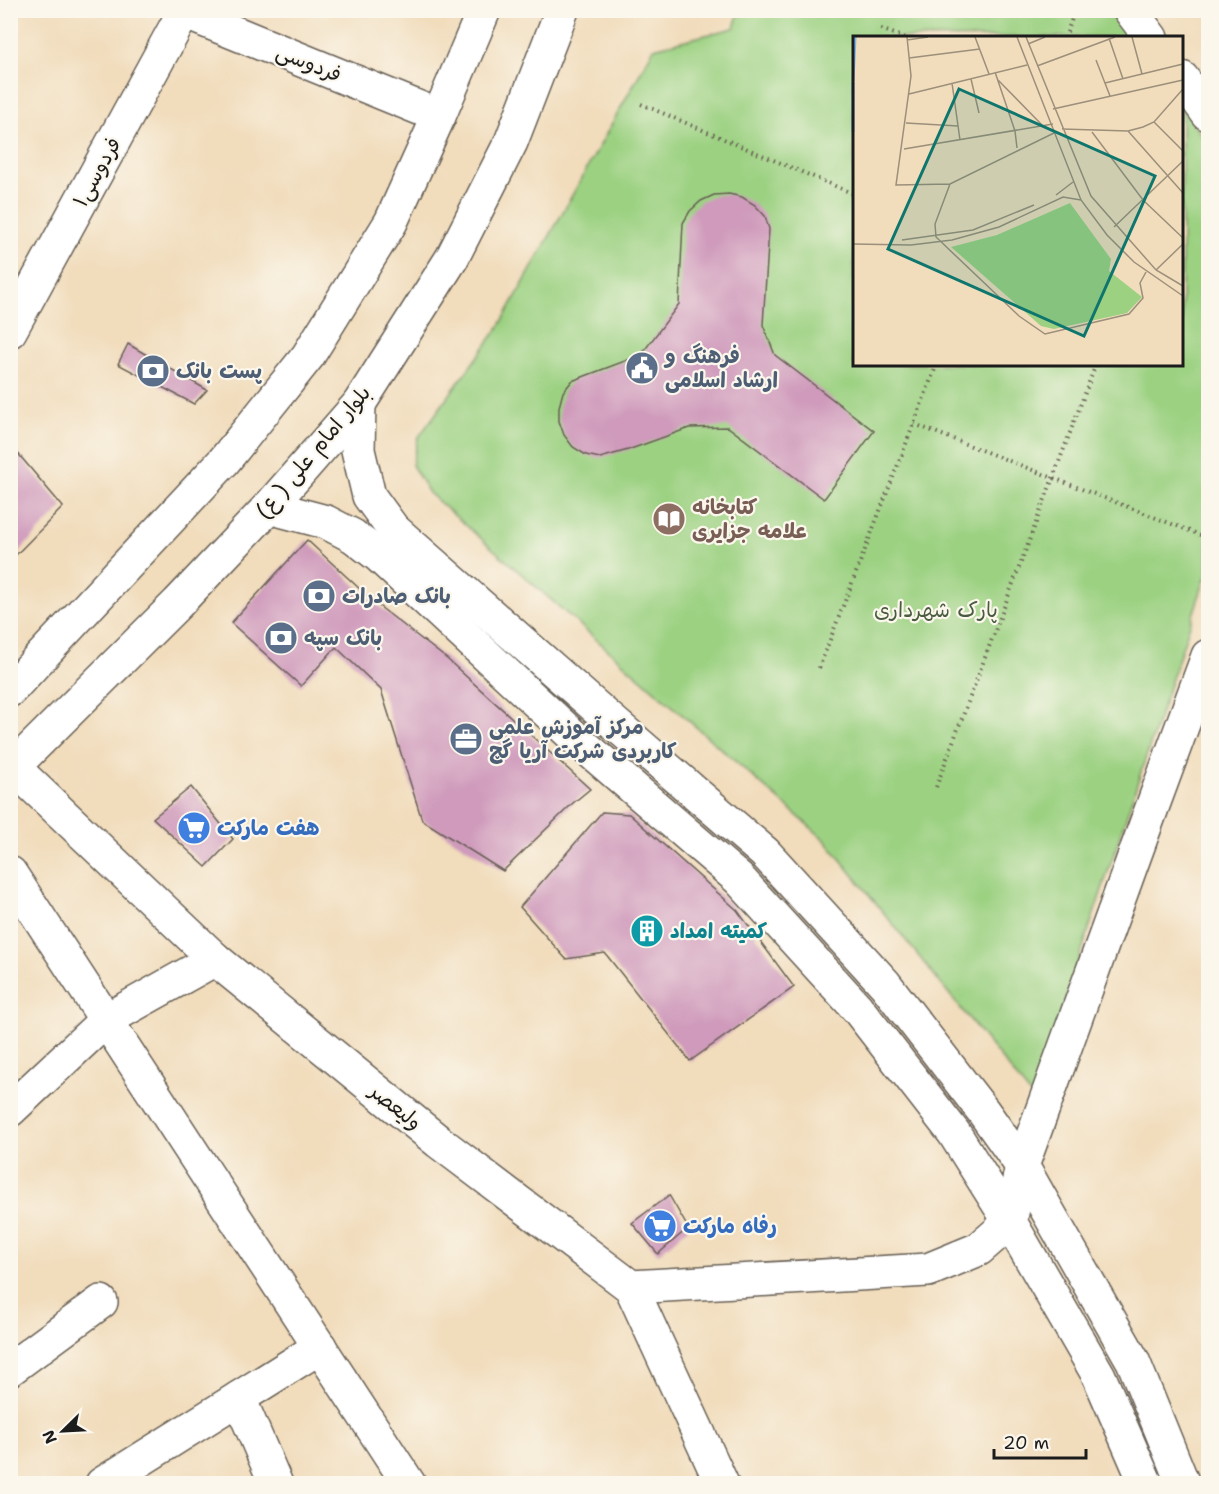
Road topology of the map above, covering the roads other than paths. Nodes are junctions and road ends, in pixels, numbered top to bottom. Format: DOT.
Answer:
graph roads {
  1 [pos="484,10"];
  2 [pos="562,10"];
  3 [pos="1130,10"];
  4 [pos="182,11"];
  5 [pos="1150,36"];
  6 [pos="1183,79"];
  7 [pos="1209,114"];
  8 [pos="439,116"];
  9 [pos="10,331"];
  10 [pos="358,404"];
  11 [pos="269,507"];
  12 [pos="1209,656"];
  13 [pos="10,690"];
  14 [pos="12,768"];
  15 [pos="10,873"];
  16 [pos="215,959"];
  17 [pos="106,1020"];
  18 [pos="10,1110"];
  19 [pos="1022,1166"];
  20 [pos="1010,1222"];
  21 [pos="631,1287"];
  22 [pos="101,1302"];
  23 [pos="320,1347"];
  24 [pos="10,1369"];
  25 [pos="239,1398"];
  26 [pos="102,1484"];
  27 [pos="276,1484"];
  28 [pos="409,1484"];
  29 [pos="722,1484"];
  30 [pos="1146,1484"];
  31 [pos="1183,1484"];
  1 -- 8 [label="main road"];
  2 -- 10 [label="main road, بلوار امام علی ( ع)"];
  3 -- 5 [label="main road"];
  4 -- 8 [label="main road, فردوسی"];
  4 -- 9 [label="main road, فردوسی۱"];
  6 -- 7 [label="main road"];
  8 -- 13 [label="main road"];
  10 -- 11 [label="main road, بلوار امام علی ( ع)"];
  10 -- 19 [label="main road"];
  11 -- 14 [label="main road, بلوار امام علی ( ع)"];
  11 -- 20 [label="main road"];
  12 -- 19 [label="main road"];
  14 -- 16 [label="main road, ولیعصر"];
  15 -- 17 [label="main road"];
  16 -- 17 [label="main road"];
  16 -- 21 [label="main road, ولیعصر"];
  17 -- 18 [label="main road"];
  17 -- 23 [label="main road"];
  19 -- 20 [label="main road"];
  19 -- 31 [label="main road"];
  20 -- 21 [label="main road"];
  20 -- 30 [label="main road"];
  21 -- 29 [label="main road, ولیعصر"];
  22 -- 24 [label="main road"];
  23 -- 25 [label="main road"];
  23 -- 28 [label="main road"];
  25 -- 26 [label="main road"];
  25 -- 27 [label="main road"];
}
